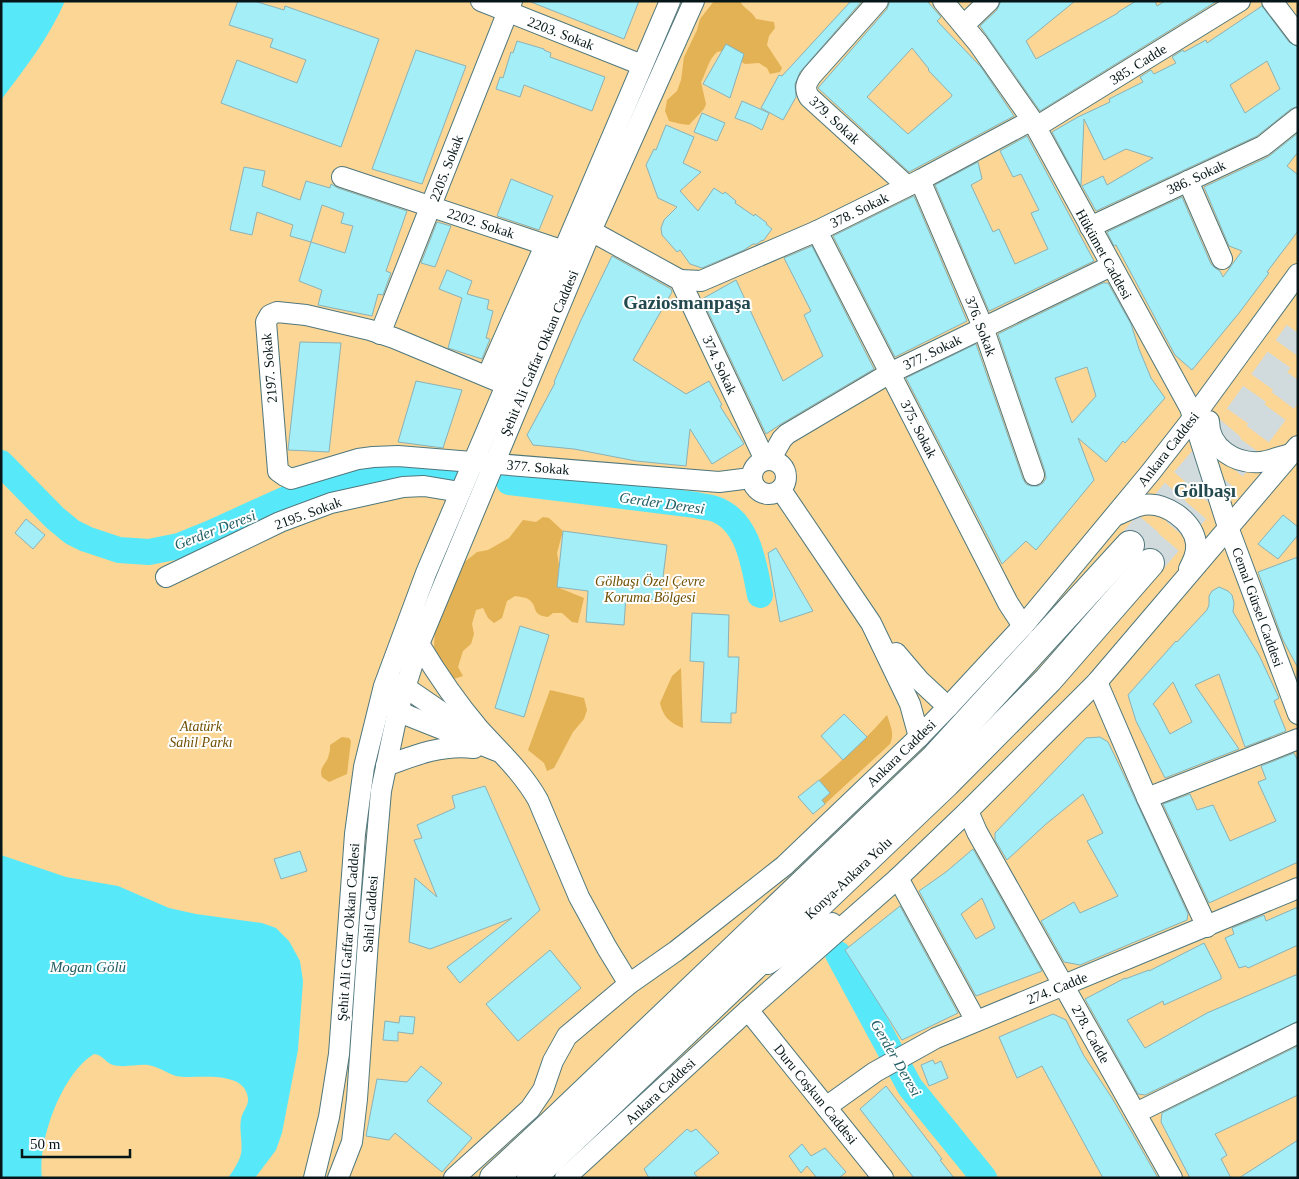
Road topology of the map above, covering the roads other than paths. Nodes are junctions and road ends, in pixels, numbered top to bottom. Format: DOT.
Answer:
graph roads {
  1 [pos="481,1"];
  2 [pos="670,1"];
  3 [pos="694,1"];
  4 [pos="878,1"];
  5 [pos="942,1"];
  6 [pos="989,1"];
  7 [pos="1272,1"];
  8 [pos="1239,2"];
  9 [pos="510,6"];
  10 [pos="964,25"];
  11 [pos="1298,35"];
  12 [pos="642,64"];
  13 [pos="1298,118"];
  14 [pos="1034,124"];
  15 [pos="342,177"];
  16 [pos="1188,181"];
  17 [pos="913,183"];
  18 [pos="431,207"];
  19 [pos="1090,227"];
  20 [pos="591,231"];
  21 [pos="817,231"];
  22 [pos="543,250"];
  23 [pos="564,251"];
  24 [pos="1222,259"];
  25 [pos="1110,266"];
  26 [pos="1298,274"];
  27 [pos="680,280"];
  28 [pos="983,327"];
  29 [pos="380,334"];
  30 [pos="1229,369"];
  31 [pos="890,373"];
  32 [pos="507,385"];
  33 [pos="1193,418"];
  34 [pos="1295,449"];
  35 [pos="767,460"];
  36 [pos="483,462"];
  37 [pos="1034,475"];
  38 [pos="751,478"];
  39 [pos="781,490"];
  40 [pos="460,492"];
  41 [pos="1114,516"];
  42 [pos="1228,527"];
  43 [pos="166,577"];
  44 [pos="1185,578"];
  45 [pos="871,623"];
  46 [pos="1023,626"];
  47 [pos="418,644"];
  48 [pos="396,681"];
  49 [pos="1097,682"];
  50 [pos="1296,704"];
  51 [pos="948,707"];
  52 [pos="398,710"];
  53 [pos="919,737"];
  54 [pos="1298,739"];
  55 [pos="501,752"];
  56 [pos="386,766"];
  57 [pos="1147,798"];
  58 [pos="968,811"];
  59 [pos="893,883"];
  60 [pos="1298,888"];
  61 [pos="1207,926"];
  62 [pos="629,984"];
  63 [pos="1063,985"];
  64 [pos="733,986"];
  65 [pos="748,1010"];
  66 [pos="976,1021"];
  67 [pos="1298,1033"];
  68 [pos="826,1107"];
  69 [pos="1136,1113"];
  70 [pos="314,1178"];
  71 [pos="338,1178"];
  72 [pos="454,1178"];
  73 [pos="494,1178"];
  74 [pos="531,1178"];
  75 [pos="566,1178"];
  76 [pos="883,1178"];
  77 [pos="1172,1178"];
  1 -- 9 [label="street, 2203. Sokak"];
  2 -- 12 [label="street, Şehit Ali Gaffar Okkan Caddesi"];
  3 -- 20 [label="street, Şehit Ali Gaffar Okkan Caddesi"];
  4 -- 17 [label="street, 379. Sokak"];
  5 -- 10 [label="street, Hükümet Caddesi"];
  6 -- 10 [label="street"];
  7 -- 11 [label="street"];
  8 -- 14 [label="street, 385. Cadde"];
  9 -- 12 [label="street, 2203. Sokak"];
  9 -- 18 [label="street, 2205. Sokak"];
  10 -- 14 [label="street, Hükümet Caddesi"];
  12 -- 23 [label="street, Şehit Ali Gaffar Okkan Caddesi"];
  13 -- 16 [label="street, 386. Sokak"];
  14 -- 17 [label="street, 378. Sokak"];
  14 -- 19 [label="street, Hükümet Caddesi"];
  15 -- 18 [label="street, 2202. Sokak"];
  16 -- 19 [label="street, 386. Sokak"];
  16 -- 24 [label="street"];
  17 -- 21 [label="street, 378. Sokak"];
  17 -- 28 [label="street, 376. Sokak"];
  18 -- 23 [label="street, 2202. Sokak"];
  18 -- 29 [label="street, 2205. Sokak"];
  19 -- 25 [label="street, Hükümet Caddesi"];
  20 -- 27 [label="street"];
  20 -- 36 [label="street, Şehit Ali Gaffar Okkan Caddesi"];
  21 -- 27 [label="street, 378. Sokak"];
  21 -- 31 [label="street, 375. Sokak"];
  22 -- 22 [label="street"];
  23 -- 32 [label="street, Şehit Ali Gaffar Okkan Caddesi"];
  25 -- 28 [label="street, 377. Sokak"];
  25 -- 33 [label="street, Hükümet Caddesi"];
  26 -- 30 [label="street, Ankara Caddesi"];
  27 -- 35 [label="street, 374. Sokak"];
  28 -- 31 [label="street, 377. Sokak"];
  28 -- 37 [label="street, 376. Sokak"];
  29 -- 32 [label="street, 2197. Sokak"];
  29 -- 36 [label="street, 2197. Sokak"];
  30 -- 33 [label="street, Ankara Caddesi"];
  30 -- 34 [label="street"];
  31 -- 35 [label="street, 377. Sokak"];
  31 -- 46 [label="street, 375. Sokak"];
  32 -- 36 [label="street, Şehit Ali Gaffar Okkan Caddesi"];
  33 -- 41 [label="street, Ankara Caddesi"];
  33 -- 42 [label="street, Hükümet Caddesi"];
  34 -- 42 [label="street, Ankara Caddesi"];
  35 -- 38 [label="street"];
  35 -- 39 [label="street"];
  36 -- 38 [label="street, 377. Sokak"];
  36 -- 40 [label="street, Şehit Ali Gaffar Okkan Caddesi"];
  36 -- 47 [label="street, Şehit Ali Gaffar Okkan Caddesi"];
  38 -- 39 [label="street"];
  39 -- 45 [label="street"];
  40 -- 43 [label="street, 2195. Sokak"];
  40 -- 48 [label="street, Şehit Ali Gaffar Okkan Caddesi"];
  41 -- 44 [label="street"];
  41 -- 46 [label="street, Ankara Caddesi"];
  42 -- 44 [label="street, Ankara Caddesi"];
  42 -- 50 [label="street, Cemal Gürsel Caddesi"];
  44 -- 49 [label="street, Ankara Caddesi"];
  45 -- 51 [label="street"];
  45 -- 53 [label="street"];
  46 -- 51 [label="street, Ankara Caddesi"];
  47 -- 48 [label="street, Şehit Ali Gaffar Okkan Caddesi"];
  47 -- 55 [label="street"];
  48 -- 52 [label="street, Şehit Ali Gaffar Okkan Caddesi"];
  48 -- 55 [label="street"];
  48 -- 70 [label="street, Şehit Ali Gaffar Okkan Caddesi"];
  49 -- 57 [label="street"];
  49 -- 58 [label="street, Ankara Caddesi"];
  51 -- 53 [label="street, Ankara Caddesi"];
  52 -- 55 [label="street"];
  52 -- 56 [label="street, Şehit Ali Gaffar Okkan Caddesi"];
  53 -- 62 [label="street, Ankara Caddesi"];
  54 -- 57 [label="street"];
  55 -- 56 [label="street"];
  55 -- 62 [label="street"];
  56 -- 71 [label="street, Sahil Caddesi"];
  57 -- 61 [label="street"];
  58 -- 59 [label="street, Ankara Caddesi"];
  58 -- 63 [label="street, 278. Cadde"];
  59 -- 64 [label="street"];
  59 -- 65 [label="street, Ankara Caddesi"];
  59 -- 66 [label="street"];
  60 -- 61 [label="street, 274. Cadde"];
  61 -- 63 [label="street, 274. Cadde"];
  62 -- 72 [label="street, Ankara Caddesi"];
  63 -- 66 [label="street, 274. Cadde"];
  63 -- 69 [label="street, 278. Cadde"];
  64 -- 73 [label="highway, Konya-Ankara Yolu"];
  64 -- 74 [label="highway, Konya-Ankara Yolu"];
  65 -- 68 [label="street, Duru Coşkun Caddesi"];
  65 -- 75 [label="street, Ankara Caddesi"];
  66 -- 68 [label="street, 274. Cadde"];
  67 -- 69 [label="street"];
  68 -- 76 [label="street, Duru Coşkun Caddesi"];
  69 -- 77 [label="street, 278. Cadde"];
}
